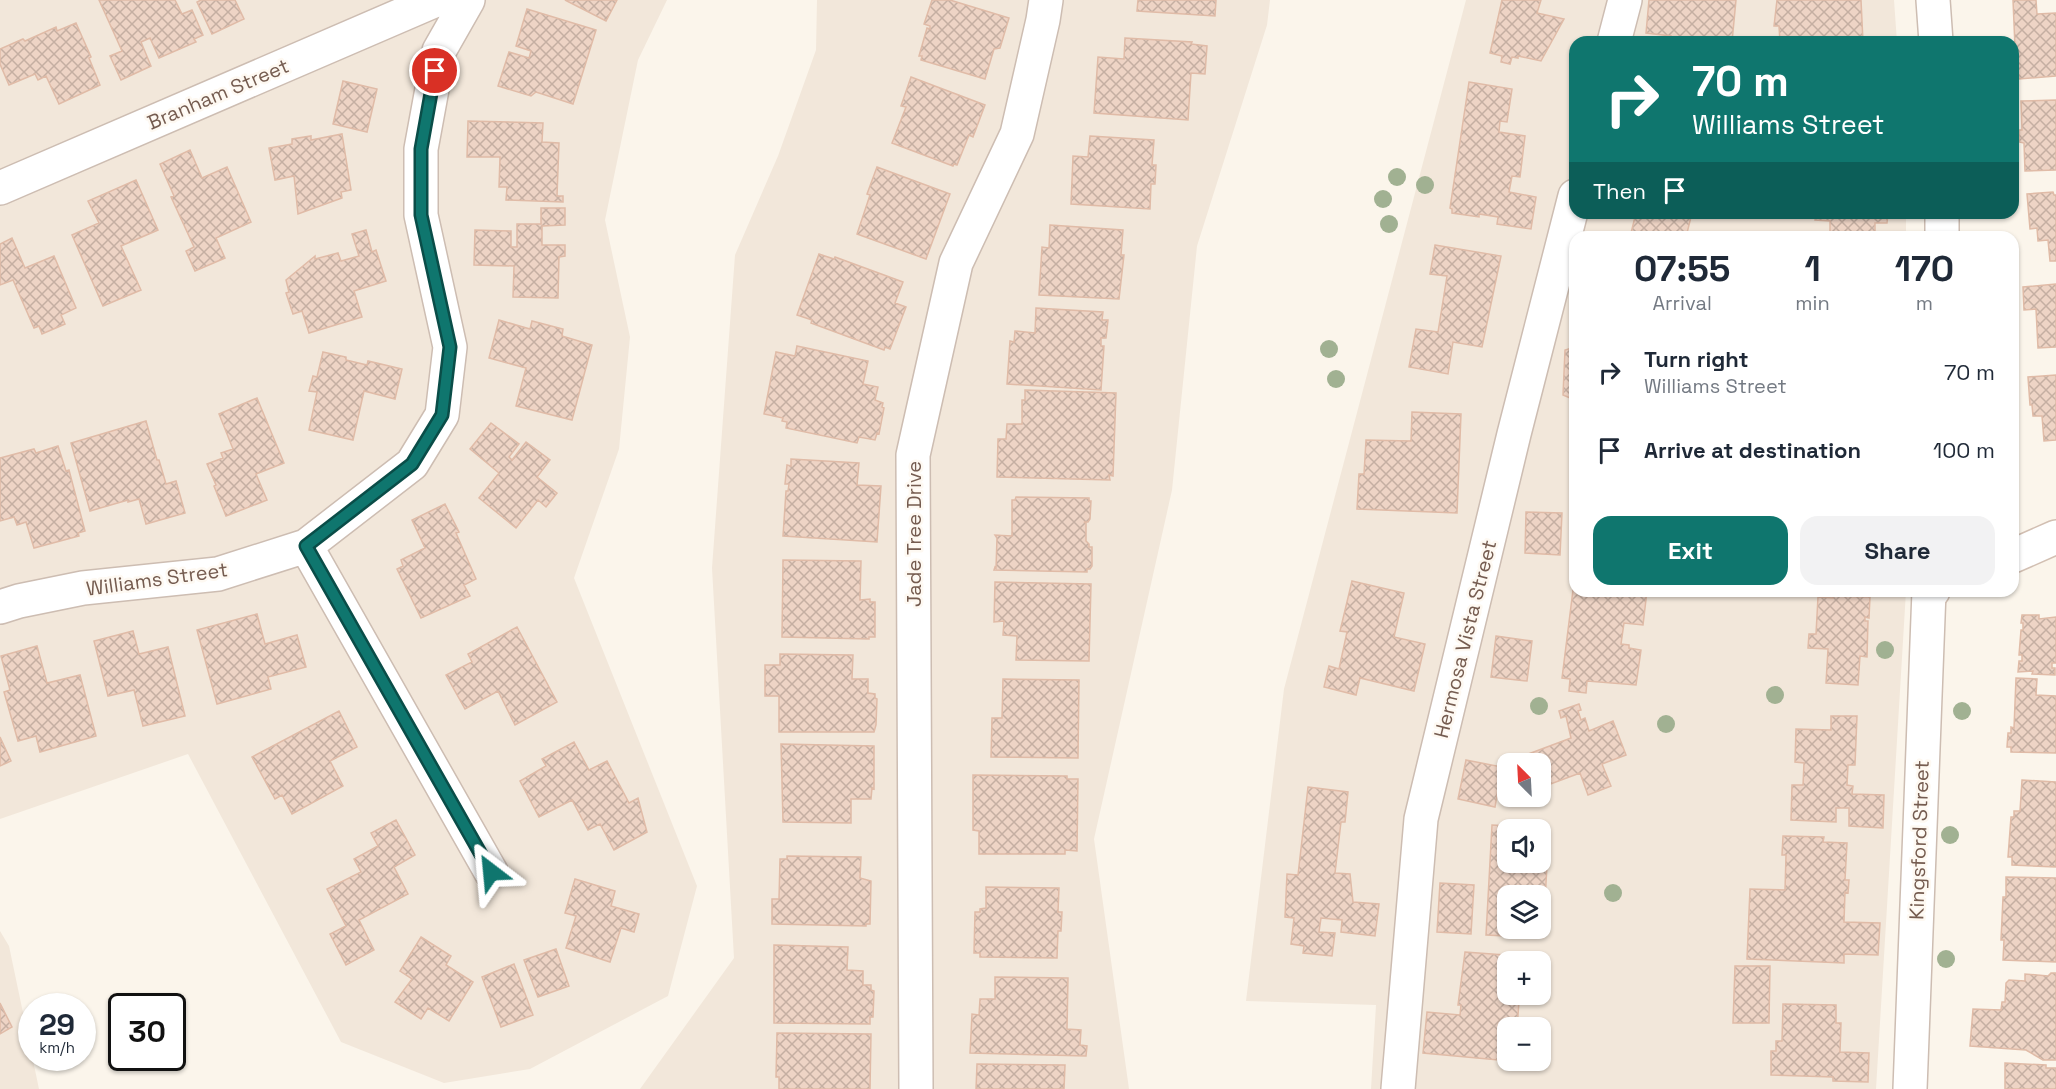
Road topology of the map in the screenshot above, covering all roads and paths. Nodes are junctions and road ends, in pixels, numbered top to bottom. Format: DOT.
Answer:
graph roads {
  1 [pos="436,0"];
  2 [pos="468,0"];
  3 [pos="1046,0"];
  4 [pos="1625,0"];
  5 [pos="1933,0"];
  6 [pos="1616,36"];
  7 [pos="1936,36"];
  8 [pos="0,188"];
  9 [pos="1569,219"];
  10 [pos="2056,537"];
  11 [pos="306,546"];
  12 [pos="2019,553"];
  13 [pos="1930,597"];
  14 [pos="0,608"];
  15 [pos="491,872"];
  16 [pos="916,1089"];
  17 [pos="1398,1089"];
  18 [pos="1910,1089"];
  1 -- 8 [label="street, Branham Street"];
  2 -- 11 [label="street, Williams Street"];
  3 -- 16 [label="street, Jade Tree Drive"];
  4 -- 6 [label="street"];
  5 -- 7 [label="street"];
  9 -- 17 [label="street, Hermosa Vista Street"];
  10 -- 12 [label="street"];
  11 -- 14 [label="street, Williams Street"];
  11 -- 15 [label="street"];
  13 -- 18 [label="street, Kingsford Street"];
}
